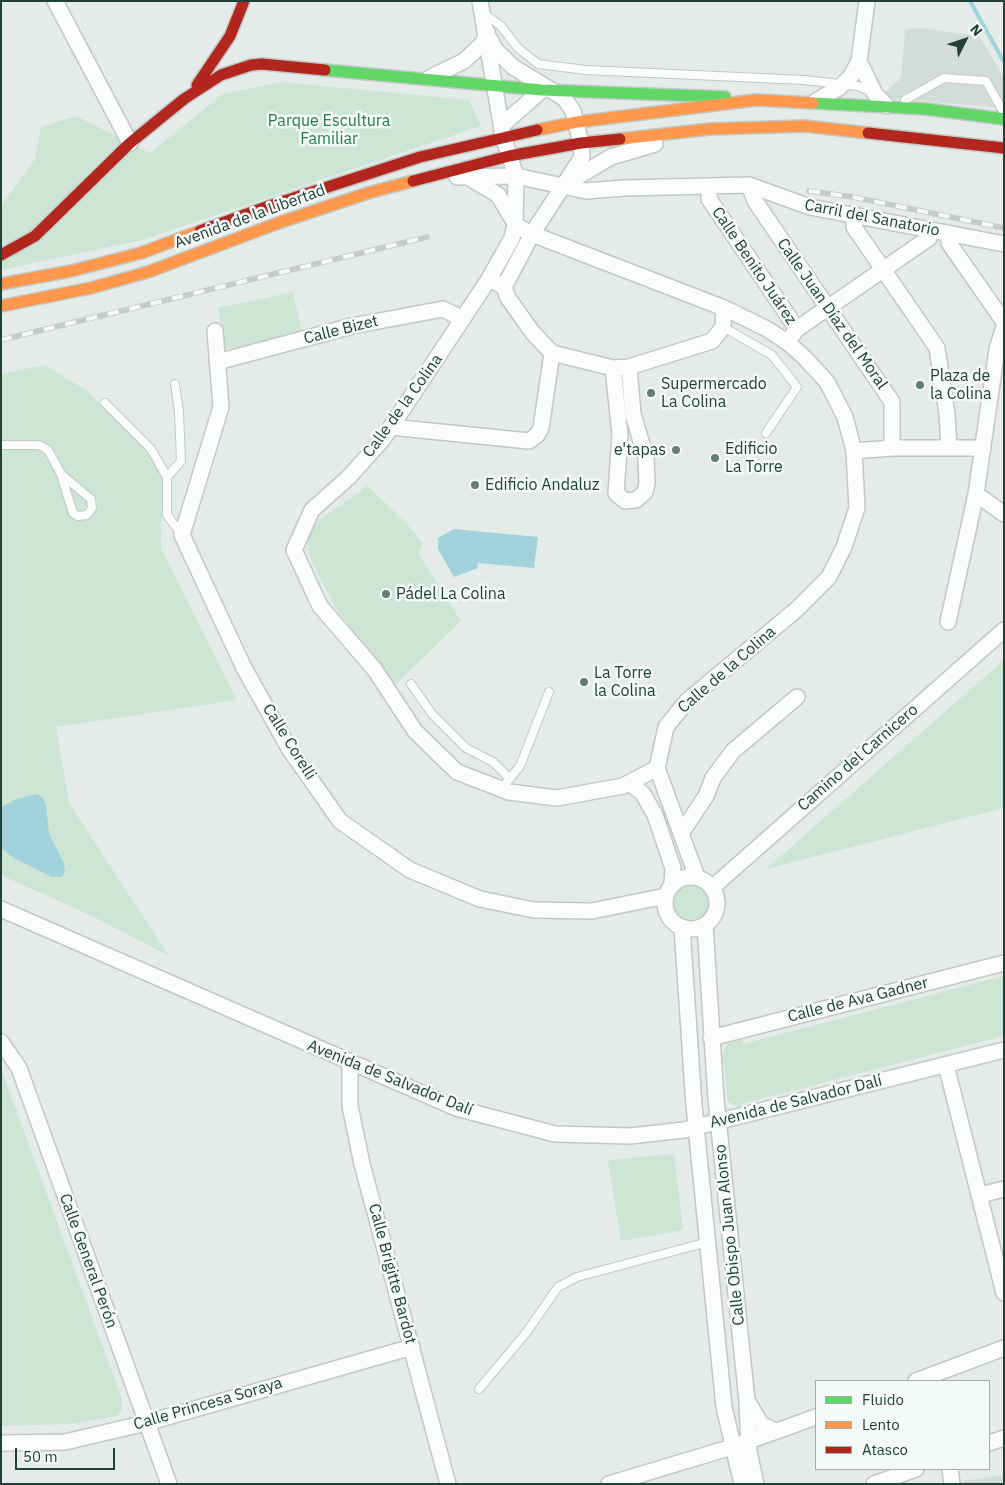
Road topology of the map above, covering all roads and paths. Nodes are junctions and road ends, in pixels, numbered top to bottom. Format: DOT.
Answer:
graph roads {
  1 [pos="55,1"];
  2 [pos="244,1"];
  3 [pos="867,1"];
  4 [pos="481,7"];
  5 [pos="487,32"];
  6 [pos="230,36"];
  7 [pos="859,61"];
  8 [pos="262,64"];
  9 [pos="426,79"];
  10 [pos="495,84"];
  11 [pos="843,84"];
  12 [pos="547,90"];
  13 [pos="874,94"];
  14 [pos="184,99"];
  15 [pos="756,100"];
  16 [pos="816,101"];
  17 [pos="891,107"];
  18 [pos="1004,113"];
  19 [pos="1004,119"];
  20 [pos="577,122"];
  21 [pos="710,129"];
  22 [pos="502,131"];
  23 [pos="582,142"];
  24 [pos="130,143"];
  25 [pos="1004,148"];
  26 [pos="509,156"];
  27 [pos="430,176"];
  28 [pos="516,176"];
  29 [pos="470,178"];
  30 [pos="564,185"];
  31 [pos="749,185"];
  32 [pos="709,186"];
  33 [pos="854,214"];
  34 [pos="515,225"];
  35 [pos="929,229"];
  36 [pos="948,233"];
  37 [pos="532,234"];
  38 [pos="1004,244"];
  39 [pos="1,255"];
  40 [pos="884,270"];
  41 [pos="489,279"];
  42 [pos="1,284"];
  43 [pos="504,287"];
  44 [pos="1,306"];
  45 [pos="724,308"];
  46 [pos="828,308"];
  47 [pos="463,319"];
  48 [pos="1004,322"];
  49 [pos="723,326"];
  50 [pos="1004,327"];
  51 [pos="797,329"];
  52 [pos="215,331"];
  53 [pos="787,342"];
  54 [pos="552,353"];
  55 [pos="218,362"];
  56 [pos="629,366"];
  57 [pos="613,368"];
  58 [pos="175,384"];
  59 [pos="105,403"];
  60 [pos="391,427"];
  61 [pos="766,433"];
  62 [pos="1,445"];
  63 [pos="892,448"];
  64 [pos="949,448"];
  65 [pos="982,448"];
  66 [pos="854,451"];
  67 [pos="61,474"];
  68 [pos="167,477"];
  69 [pos="976,494"];
  70 [pos="1004,514"];
  71 [pos="182,535"];
  72 [pos="948,622"];
  73 [pos="1004,630"];
  74 [pos="411,684"];
  75 [pos="550,692"];
  76 [pos="797,697"];
  77 [pos="656,768"];
  78 [pos="630,783"];
  79 [pos="506,784"];
  80 [pos="682,832"];
  81 [pos="697,877"];
  82 [pos="713,887"];
  83 [pos="669,890"];
  84 [pos="1,909"];
  85 [pos="705,925"];
  86 [pos="682,927"];
  87 [pos="1004,963"];
  88 [pos="711,1038"];
  89 [pos="1,1042"];
  90 [pos="1004,1050"];
  91 [pos="350,1063"];
  92 [pos="946,1065"];
  93 [pos="718,1122"];
  94 [pos="696,1127"];
  95 [pos="1004,1189"];
  96 [pos="980,1195"];
  97 [pos="708,1242"];
  98 [pos="1004,1293"];
  99 [pos="412,1347"];
  100 [pos="1004,1348"];
  101 [pos="919,1380"];
  102 [pos="479,1389"];
  103 [pos="747,1400"];
  104 [pos="815,1417"];
  105 [pos="146,1422"];
  106 [pos="775,1431"];
  107 [pos="1004,1438"];
  108 [pos="748,1441"];
  109 [pos="1,1443"];
  110 [pos="990,1444"];
  111 [pos="732,1446"];
  112 [pos="913,1470"];
  113 [pos="950,1470"];
  114 [pos="169,1484"];
  115 [pos="448,1484"];
  116 [pos="609,1484"];
  117 [pos="742,1484"];
  118 [pos="756,1484"];
  119 [pos="874,1484"];
  120 [pos="952,1484"];
  1 -- 24 [label="street"];
  2 -- 6 [label="main road"];
  3 -- 7 [label="street"];
  4 -- 5 [label="street"];
  4 -- 11 [label="lane"];
  5 -- 9 [label="street"];
  5 -- 10 [label="street"];
  5 -- 12 [label="street"];
  6 -- 8 [label="main road"];
  6 -- 14 [label="main road"];
  7 -- 11 [label="street"];
  7 -- 13 [label="street"];
  8 -- 9 [label="main road"];
  8 -- 14 [label="main road"];
  9 -- 10 [label="main road"];
  10 -- 12 [label="main road"];
  10 -- 22 [label="street"];
  11 -- 13 [label="lane"];
  11 -- 16 [label="street"];
  12 -- 15 [label="main road"];
  12 -- 20 [label="street"];
  12 -- 22 [label="street"];
  13 -- 17 [label="street"];
  14 -- 24 [label="main road"];
  15 -- 16 [label="main road"];
  15 -- 20 [label="main road, Avenida de la Libertad"];
  16 -- 17 [label="main road"];
  17 -- 18 [label="lane"];
  17 -- 19 [label="main road"];
  20 -- 22 [label="main road, Avenida de la Libertad"];
  20 -- 23 [label="street"];
  21 -- 23 [label="main road, Avenida de la Libertad"];
  21 -- 25 [label="main road, Avenida de la Libertad"];
  21 -- 30 [label="street"];
  22 -- 26 [label="street"];
  22 -- 42 [label="main road, Avenida de la Libertad"];
  23 -- 26 [label="main road, Avenida de la Libertad"];
  23 -- 30 [label="street"];
  24 -- 39 [label="main road"];
  26 -- 27 [label="main road, Avenida de la Libertad"];
  26 -- 28 [label="street"];
  27 -- 29 [label="street, Carril del Sanatorio"];
  27 -- 44 [label="main road, Avenida de la Libertad"];
  28 -- 29 [label="street, Carril del Sanatorio"];
  28 -- 30 [label="street, Carril del Sanatorio"];
  28 -- 34 [label="street, Calle de la Colina"];
  29 -- 34 [label="street"];
  30 -- 32 [label="street, Carril del Sanatorio"];
  30 -- 37 [label="street"];
  31 -- 32 [label="street, Carril del Sanatorio"];
  31 -- 33 [label="street, Carril del Sanatorio"];
  31 -- 46 [label="street, Calle Juan Díaz del Moral"];
  32 -- 51 [label="street, Calle Benito Juárez"];
  33 -- 35 [label="street, Carril del Sanatorio"];
  33 -- 40 [label="street"];
  34 -- 37 [label="street, Calle de la Colina"];
  34 -- 41 [label="street, Calle de la Colina"];
  35 -- 36 [label="street, Carril del Sanatorio"];
  35 -- 40 [label="street"];
  36 -- 38 [label="street, Carril del Sanatorio"];
  36 -- 48 [label="street"];
  37 -- 43 [label="street"];
  37 -- 45 [label="street, Calle de la Colina"];
  40 -- 46 [label="street"];
  40 -- 64 [label="street"];
  41 -- 43 [label="street"];
  41 -- 47 [label="street, Calle de la Colina"];
  43 -- 54 [label="street"];
  45 -- 49 [label="street"];
  45 -- 53 [label="street, Calle de la Colina"];
  46 -- 51 [label="street"];
  46 -- 63 [label="street, Calle Juan Díaz del Moral"];
  47 -- 55 [label="street, Calle Bizet"];
  47 -- 60 [label="street, Calle de la Colina"];
  49 -- 56 [label="street"];
  49 -- 61 [label="lane"];
  50 -- 65 [label="street"];
  51 -- 53 [label="street, Calle Benito Juárez"];
  52 -- 55 [label="street"];
  53 -- 66 [label="street, Calle de la Colina"];
  54 -- 57 [label="street"];
  54 -- 60 [label="street"];
  55 -- 71 [label="street"];
  56 -- 57 [label="street"];
  56 -- 57 [label="street"];
  58 -- 68 [label="lane"];
  59 -- 68 [label="lane"];
  60 -- 79 [label="street, Calle de la Colina"];
  62 -- 67 [label="lane"];
  63 -- 64 [label="street"];
  63 -- 66 [label="street"];
  64 -- 65 [label="street"];
  65 -- 69 [label="street"];
  66 -- 77 [label="street, Calle de la Colina"];
  67 -- 67 [label="lane"];
  68 -- 71 [label="lane"];
  69 -- 70 [label="street"];
  69 -- 72 [label="street"];
  71 -- 83 [label="street, Calle Corelli"];
  73 -- 82 [label="street, Camino del Carnicero"];
  74 -- 79 [label="lane"];
  75 -- 79 [label="lane"];
  76 -- 80 [label="street"];
  77 -- 78 [label="street, Calle de la Colina"];
  77 -- 80 [label="street"];
  78 -- 79 [label="street, Calle de la Colina"];
  78 -- 83 [label="street"];
  80 -- 81 [label="street"];
  81 -- 82 [label="street"];
  81 -- 83 [label="street"];
  82 -- 85 [label="street"];
  83 -- 86 [label="street"];
  84 -- 91 [label="street, Avenida de Salvador Dalí"];
  85 -- 86 [label="street"];
  85 -- 88 [label="street, Calle Obispo Juan Alonso"];
  86 -- 94 [label="street, Calle Obispo Juan Alonso"];
  87 -- 88 [label="street, Calle de Ava Gadner"];
  88 -- 93 [label="street, Calle Obispo Juan Alonso"];
  89 -- 105 [label="street, Calle General Perón"];
  90 -- 92 [label="street, Avenida de Salvador Dalí"];
  91 -- 94 [label="street, Avenida de Salvador Dalí"];
  91 -- 99 [label="street, Calle Brigitte Bardot"];
  92 -- 93 [label="street, Avenida de Salvador Dalí"];
  92 -- 96 [label="street"];
  93 -- 94 [label="street, Avenida de Salvador Dalí"];
  93 -- 103 [label="street, Calle Obispo Juan Alonso"];
  94 -- 97 [label="street, Calle Obispo Juan Alonso"];
  95 -- 96 [label="street"];
  96 -- 98 [label="street"];
  97 -- 102 [label="lane"];
  97 -- 111 [label="street, Calle Obispo Juan Alonso"];
  99 -- 105 [label="street, Calle Princesa Soraya"];
  99 -- 115 [label="street, Calle Brigitte Bardot"];
  100 -- 101 [label="street"];
  103 -- 106 [label="street"];
  103 -- 108 [label="street, Calle Obispo Juan Alonso"];
  104 -- 106 [label="street"];
  105 -- 109 [label="street, Calle Princesa Soraya"];
  105 -- 114 [label="street, Calle General Perón"];
  106 -- 108 [label="street"];
  107 -- 110 [label="street"];
  108 -- 111 [label="street"];
  108 -- 118 [label="street, Calle Obispo Juan Alonso"];
  111 -- 116 [label="street"];
  111 -- 117 [label="street, Calle Obispo Juan Alonso"];
  112 -- 119 [label="street"];
  113 -- 120 [label="street"];
}
